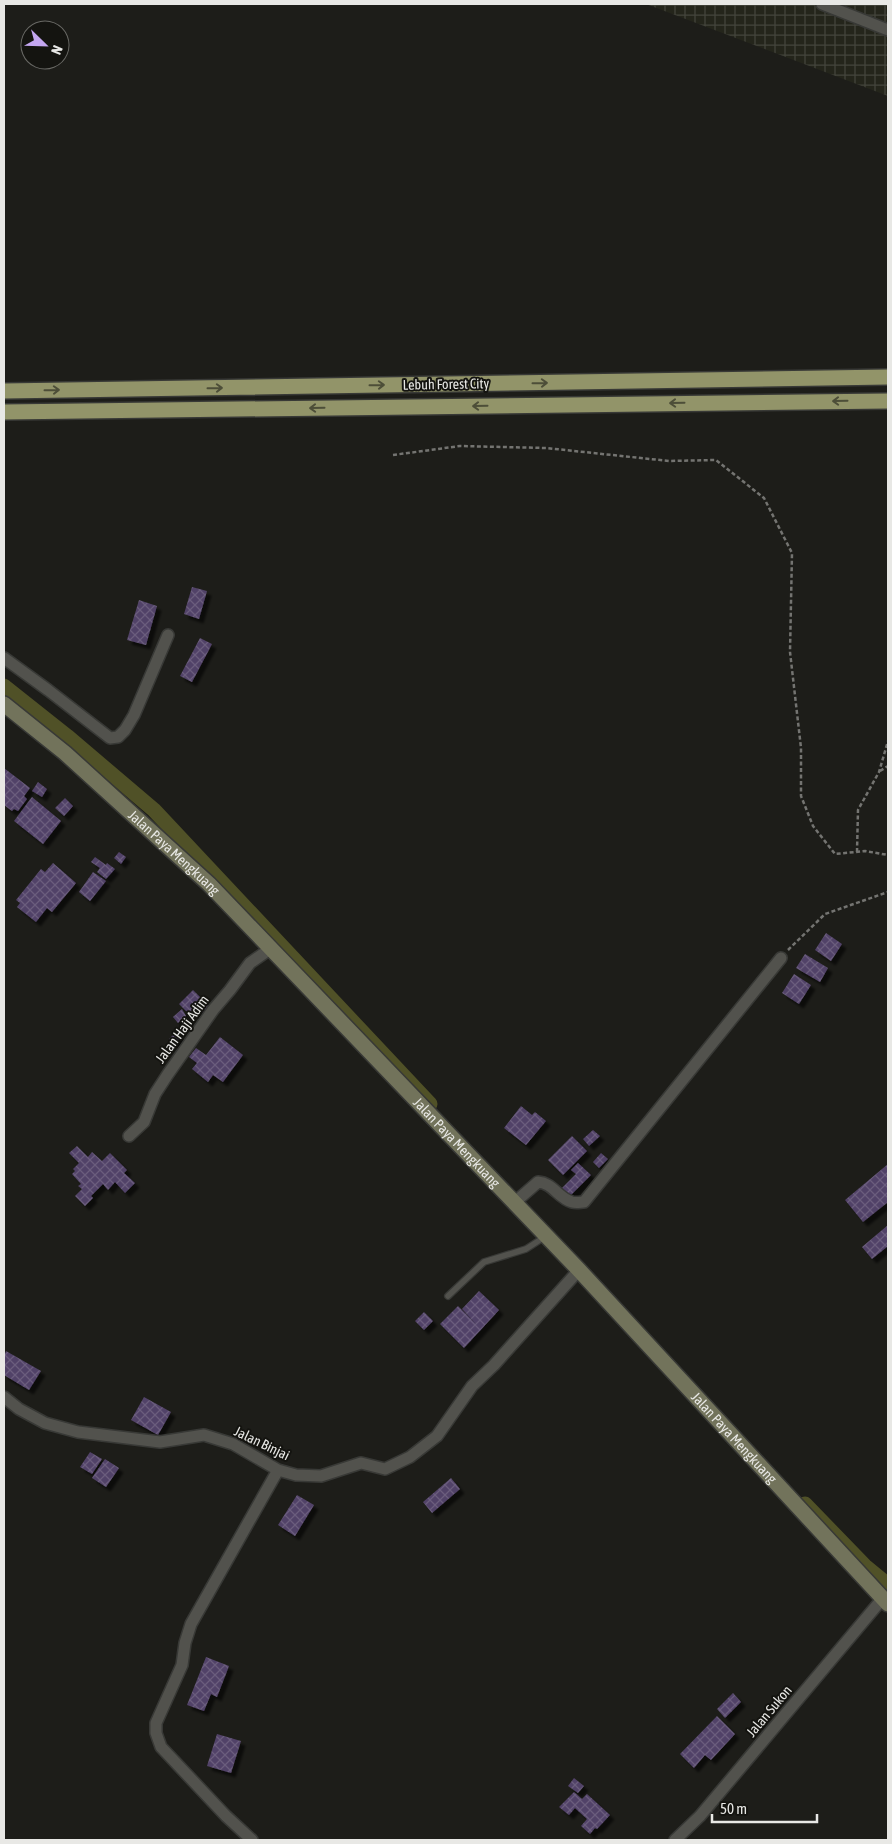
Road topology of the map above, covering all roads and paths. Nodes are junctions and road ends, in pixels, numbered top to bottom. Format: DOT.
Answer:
graph roads {
  1 [pos="822,4"];
  2 [pos="888,30"];
  3 [pos="888,377"];
  4 [pos="4,391"];
  5 [pos="888,401"];
  6 [pos="4,412"];
  7 [pos="393,455"];
  8 [pos="168,635"];
  9 [pos="4,658"];
  10 [pos="4,704"];
  11 [pos="888,741"];
  12 [pos="888,766"];
  13 [pos="879,772"];
  14 [pos="857,852"];
  15 [pos="888,855"];
  16 [pos="888,892"];
  17 [pos="270,949"];
  18 [pos="781,958"];
  19 [pos="129,1136"];
  20 [pos="514,1202"];
  21 [pos="546,1236"];
  22 [pos="579,1270"];
  23 [pos="448,1296"];
  24 [pos="4,1397"];
  25 [pos="278,1470"];
  26 [pos="886,1601"];
  27 [pos="252,1840"];
  28 [pos="675,1840"];
  1 -- 2 [label="street"];
  4 -- 3 [label="main road, Lebuh Forest City, one-way"];
  5 -- 6 [label="main road, Lebuh Forest City, one-way"];
  7 -- 14 [label="path"];
  8 -- 9 [label="street"];
  10 -- 17 [label="street, Jalan Paya Mengkuang"];
  11 -- 13 [label="path"];
  12 -- 13 [label="path"];
  13 -- 14 [label="path"];
  14 -- 15 [label="path"];
  16 -- 18 [label="path"];
  17 -- 19 [label="street, Jalan Haji Adim"];
  17 -- 20 [label="street, Jalan Paya Mengkuang"];
  18 -- 20 [label="street"];
  20 -- 21 [label="street, Jalan Paya Mengkuang"];
  21 -- 22 [label="street, Jalan Paya Mengkuang"];
  21 -- 23 [label="lane"];
  22 -- 25 [label="street, Jalan Binjai"];
  22 -- 26 [label="street, Jalan Paya Mengkuang"];
  24 -- 25 [label="street, Jalan Binjai"];
  25 -- 27 [label="street"];
  26 -- 28 [label="street, Jalan Sukon"];
}
